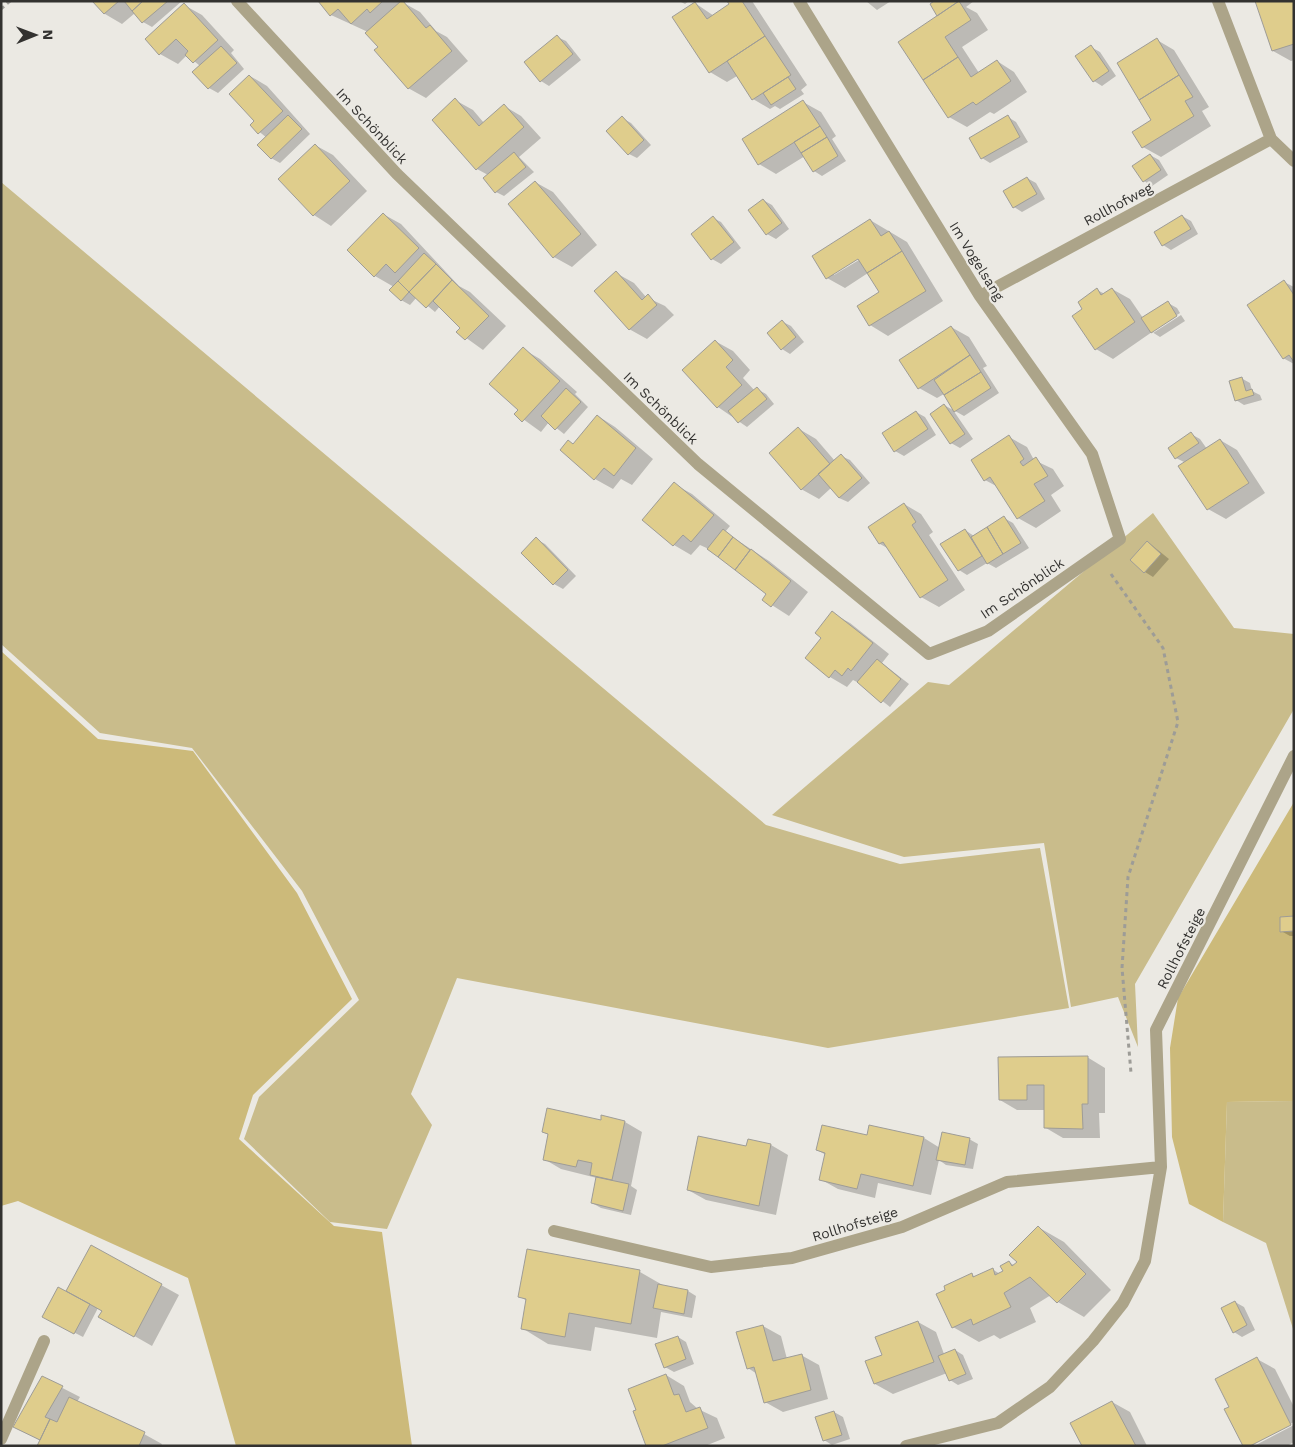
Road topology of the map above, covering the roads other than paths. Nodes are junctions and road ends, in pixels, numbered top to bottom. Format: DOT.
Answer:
graph roads {
  1 [pos="237,1"];
  2 [pos="800,1"];
  3 [pos="1218,1"];
  4 [pos="1271,139"];
  5 [pos="1294,161"];
  6 [pos="980,296"];
  7 [pos="1120,539"];
  8 [pos="1294,756"];
  9 [pos="1161,1167"];
  10 [pos="554,1232"];
  11 [pos="44,1341"];
  12 [pos="1,1439"];
  13 [pos="906,1446"];
  1 -- 7 [label="street, Im Schönblick"];
  2 -- 6 [label="street, Im Vogelsang"];
  3 -- 4 [label="street"];
  4 -- 5 [label="street"];
  4 -- 6 [label="street, Rollhofweg"];
  6 -- 7 [label="street, Im Vogelsang"];
  8 -- 9 [label="street, Rollhofsteige"];
  9 -- 10 [label="street, Rollhofsteige"];
  9 -- 13 [label="street, Rollhofsteige"];
  11 -- 12 [label="street"];
}
